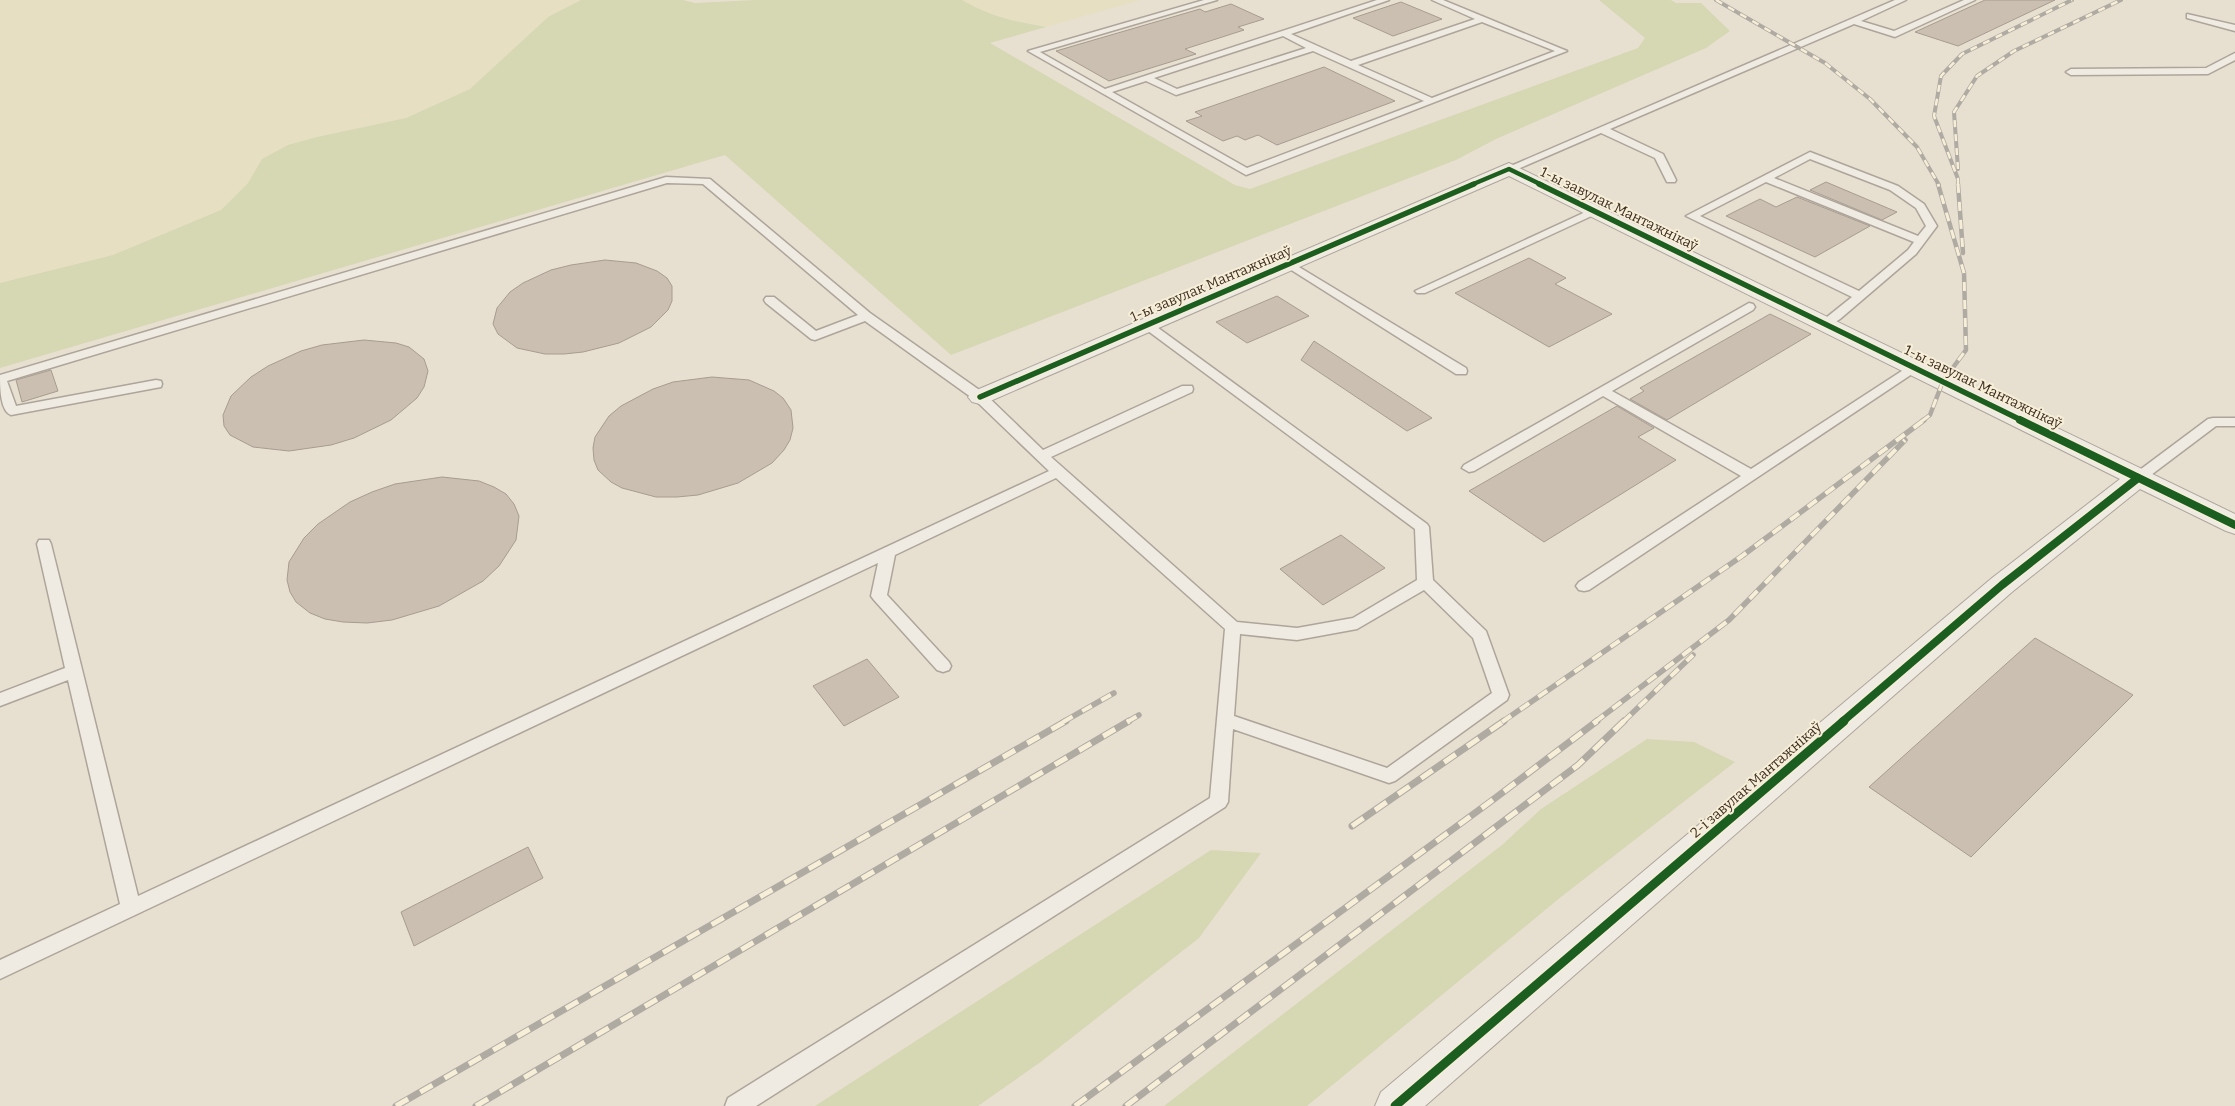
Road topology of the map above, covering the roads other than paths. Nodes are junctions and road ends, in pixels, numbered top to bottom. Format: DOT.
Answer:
graph roads {
  1 [pos="1213,0"];
  2 [pos="1385,0"];
  3 [pos="1436,0"];
  4 [pos="1902,0"];
  5 [pos="1971,0"];
  6 [pos="2190,16"];
  7 [pos="1482,18"];
  8 [pos="1853,21"];
  9 [pos="2235,28"];
  10 [pos="1283,33"];
  11 [pos="1314,48"];
  12 [pos="2235,56"];
  13 [pos="1351,64"];
  14 [pos="2071,72"];
  15 [pos="1146,78"];
  16 [pos="1104,92"];
  17 [pos="1432,101"];
  18 [pos="1601,130"];
  19 [pos="1509,170"];
  20 [pos="1766,178"];
  21 [pos="1671,180"];
  22 [pos="1594,211"];
  23 [pos="1920,241"];
  24 [pos="1289,264"];
  25 [pos="1421,291"];
  26 [pos="1860,296"];
  27 [pos="770,300"];
  28 [pos="1749,308"];
  29 [pos="866,316"];
  30 [pos="1826,324"];
  31 [pos="1146,326"];
  32 [pos="1916,368"];
  33 [pos="1461,372"];
  34 [pos="0,380"];
  35 [pos="156,384"];
  36 [pos="1187,389"];
  37 [pos="1603,391"];
  38 [pos="980,397"];
  39 [pos="2235,422"];
  40 [pos="1042,456"];
  41 [pos="1469,468"];
  42 [pos="1058,472"];
  43 [pos="1752,476"];
  44 [pos="2138,478"];
  45 [pos="2235,525"];
  46 [pos="44,544"];
  47 [pos="888,552"];
  48 [pos="1425,582"];
  49 [pos="1584,586"];
  50 [pos="1232,626"];
  51 [pos="943,666"];
  52 [pos="74,671"];
  53 [pos="0,700"];
  54 [pos="1225,719"];
  55 [pos="131,908"];
  56 [pos="0,970"];
  57 [pos="736,1106"];
  58 [pos="1395,1106"];
  1 -- 16 [label="lane"];
  2 -- 10 [label="lane"];
  3 -- 7 [label="lane"];
  4 -- 8 [label="lane"];
  5 -- 8 [label="lane"];
  6 -- 9 [label="lane"];
  7 -- 13 [label="lane"];
  7 -- 17 [label="lane"];
  8 -- 18 [label="lane"];
  10 -- 11 [label="lane"];
  10 -- 15 [label="lane"];
  11 -- 13 [label="lane"];
  11 -- 15 [label="lane"];
  12 -- 14 [label="lane"];
  13 -- 17 [label="lane"];
  15 -- 16 [label="lane"];
  16 -- 17 [label="lane"];
  18 -- 19 [label="lane"];
  18 -- 21 [label="lane"];
  19 -- 22 [label="street, 1-ы завулак Мантажнікаў"];
  19 -- 24 [label="street, 1-ы завулак Мантажнікаў"];
  20 -- 23 [label="lane"];
  20 -- 23 [label="lane"];
  20 -- 26 [label="lane"];
  22 -- 25 [label="lane"];
  22 -- 30 [label="street, 1-ы завулак Мантажнікаў"];
  23 -- 26 [label="lane"];
  24 -- 31 [label="street, 1-ы завулак Мантажнікаў"];
  24 -- 33 [label="lane"];
  26 -- 30 [label="lane"];
  27 -- 29 [label="lane"];
  28 -- 37 [label="lane"];
  29 -- 34 [label="lane"];
  29 -- 38 [label="lane"];
  30 -- 32 [label="street, 1-ы завулак Мантажнікаў"];
  31 -- 38 [label="street, 1-ы завулак Мантажнікаў"];
  31 -- 48 [label="lane"];
  32 -- 43 [label="lane"];
  32 -- 44 [label="street, 1-ы завулак Мантажнікаў"];
  34 -- 35 [label="lane"];
  36 -- 40 [label="lane"];
  37 -- 41 [label="lane"];
  37 -- 43 [label="lane"];
  38 -- 40 [label="lane"];
  39 -- 44 [label="lane"];
  40 -- 42 [label="lane"];
  42 -- 47 [label="lane"];
  42 -- 50 [label="lane"];
  43 -- 49 [label="lane"];
  44 -- 45 [label="street, 1-ы завулак Мантажнікаў"];
  44 -- 58 [label="street, 2-і завулак Мантажнікаў"];
  46 -- 52 [label="lane"];
  47 -- 51 [label="lane"];
  47 -- 55 [label="lane"];
  48 -- 50 [label="lane"];
  48 -- 54 [label="lane"];
  50 -- 54 [label="lane"];
  52 -- 53 [label="lane"];
  52 -- 55 [label="lane"];
  54 -- 57 [label="lane"];
  55 -- 56 [label="lane"];
}
